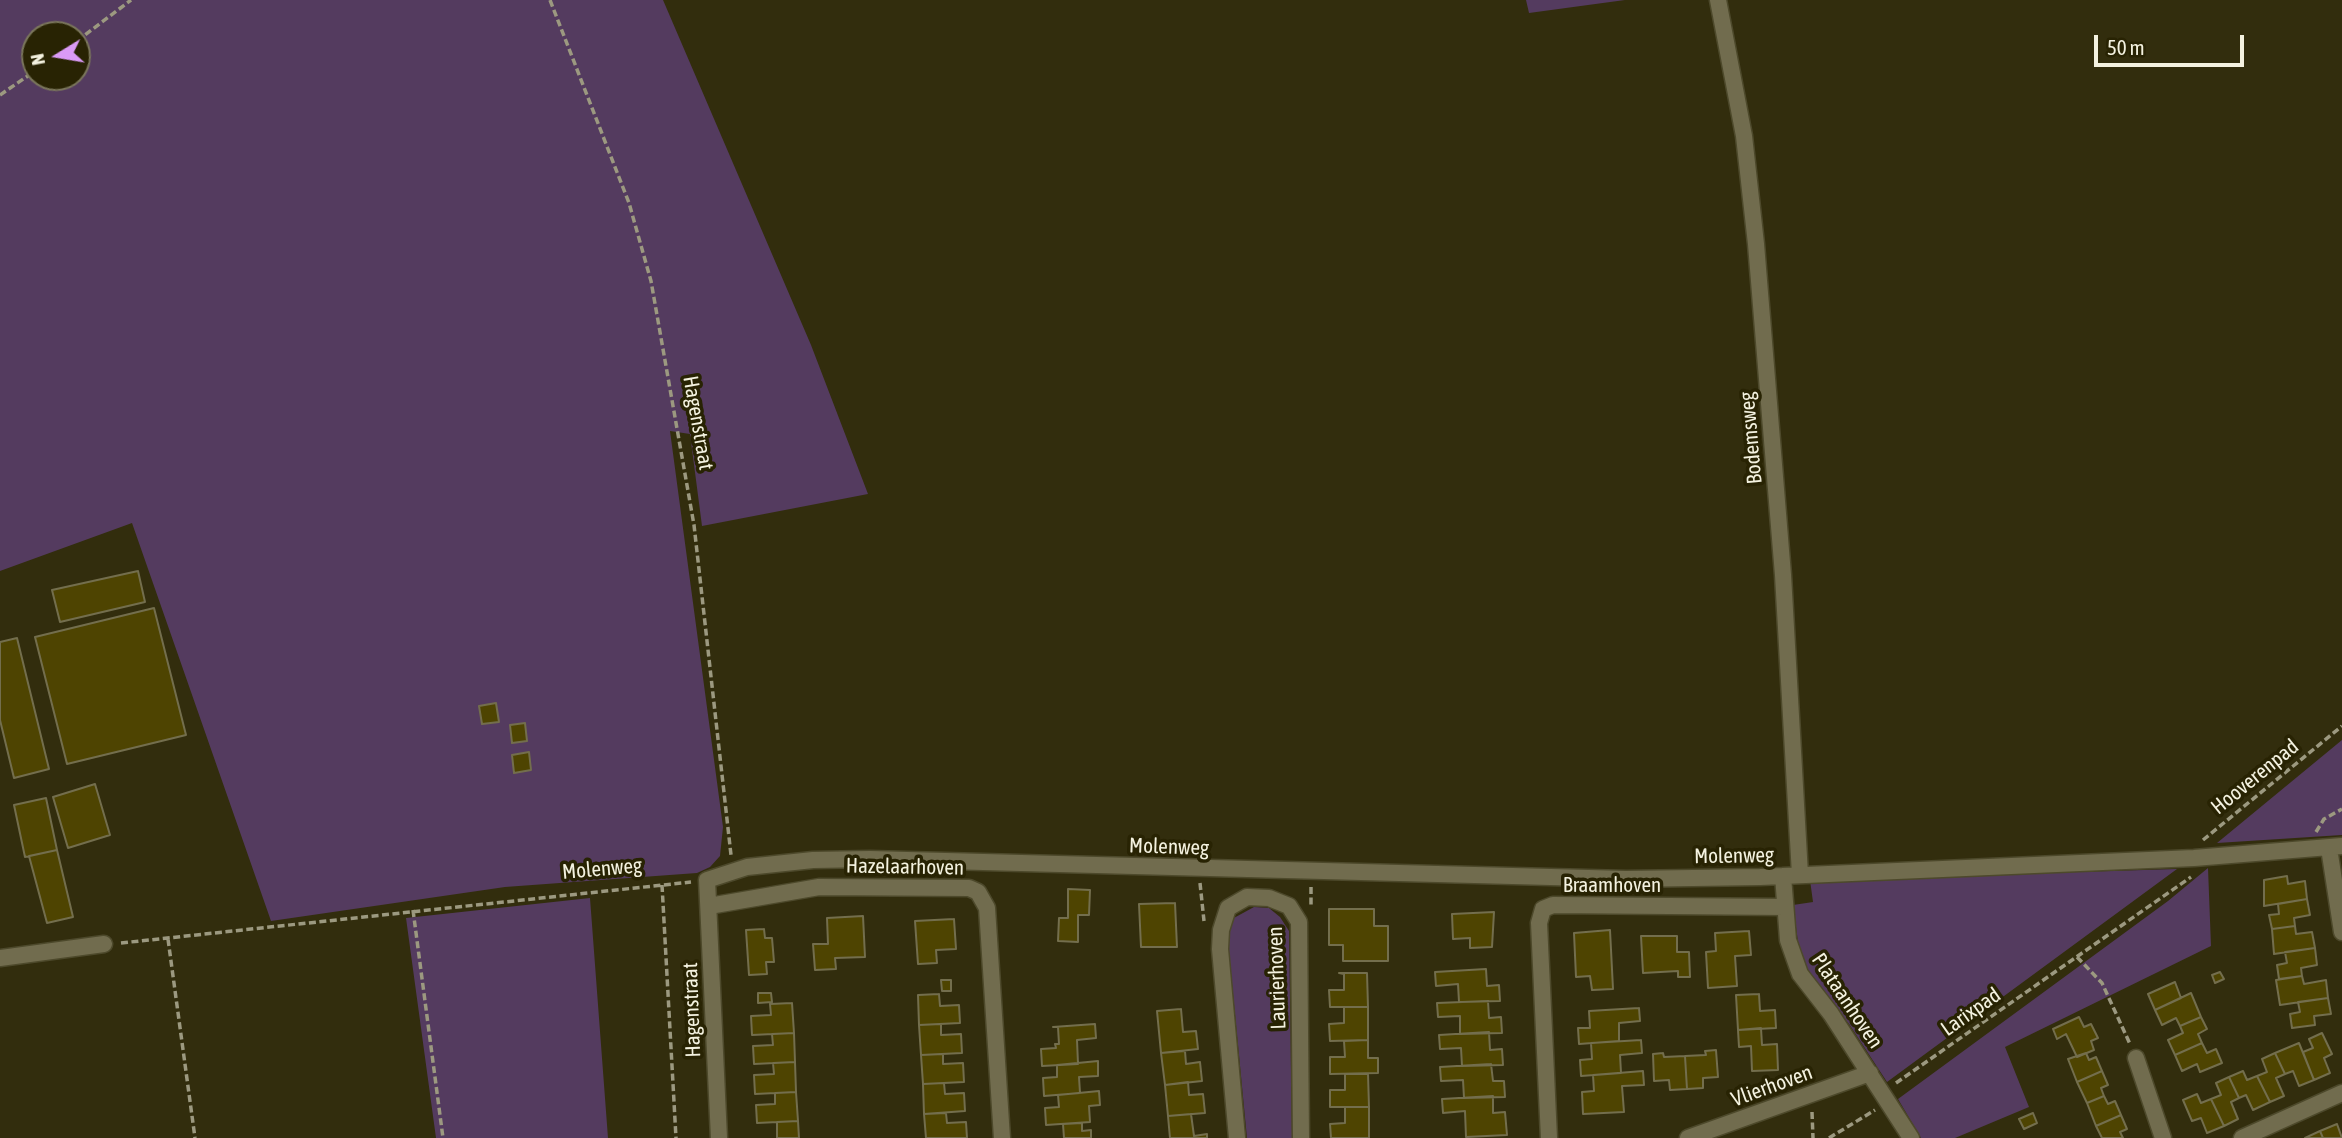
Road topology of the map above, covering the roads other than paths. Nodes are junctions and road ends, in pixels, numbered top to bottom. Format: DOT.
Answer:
graph roads {
  1 [pos="1717,0"];
  2 [pos="2329,848"];
  3 [pos="1800,875"];
  4 [pos="1783,876"];
  5 [pos="707,880"];
  6 [pos="709,906"];
  7 [pos="1785,907"];
  8 [pos="2342,932"];
  9 [pos="104,944"];
  10 [pos="0,958"];
  11 [pos="2136,1058"];
  12 [pos="1870,1073"];
  13 [pos="2342,1093"];
  14 [pos="719,1138"];
  15 [pos="1002,1138"];
  16 [pos="1237,1138"];
  17 [pos="1301,1138"];
  18 [pos="1549,1138"];
  19 [pos="1688,1138"];
  20 [pos="1911,1138"];
  21 [pos="2162,1138"];
  22 [pos="2242,1138"];
  1 -- 3 [label="street, Bodemsweg"];
  2 -- 3 [label="street, Molenweg"];
  2 -- 8 [label="street"];
  3 -- 4 [label="street, Molenweg"];
  4 -- 5 [label="street, Molenweg"];
  4 -- 7 [label="street, Plataanhoven"];
  5 -- 6 [label="street, Hagenstraat"];
  6 -- 14 [label="street, Hagenstraat"];
  6 -- 15 [label="street, Hazelaarhoven"];
  7 -- 12 [label="street, Plataanhoven"];
  7 -- 18 [label="street, Braamhoven"];
  9 -- 10 [label="street"];
  11 -- 21 [label="street"];
  12 -- 19 [label="street, Vlierhoven"];
  12 -- 20 [label="street, Plataanhoven"];
  13 -- 22 [label="street"];
  16 -- 17 [label="street, Laurierhoven"];
}
